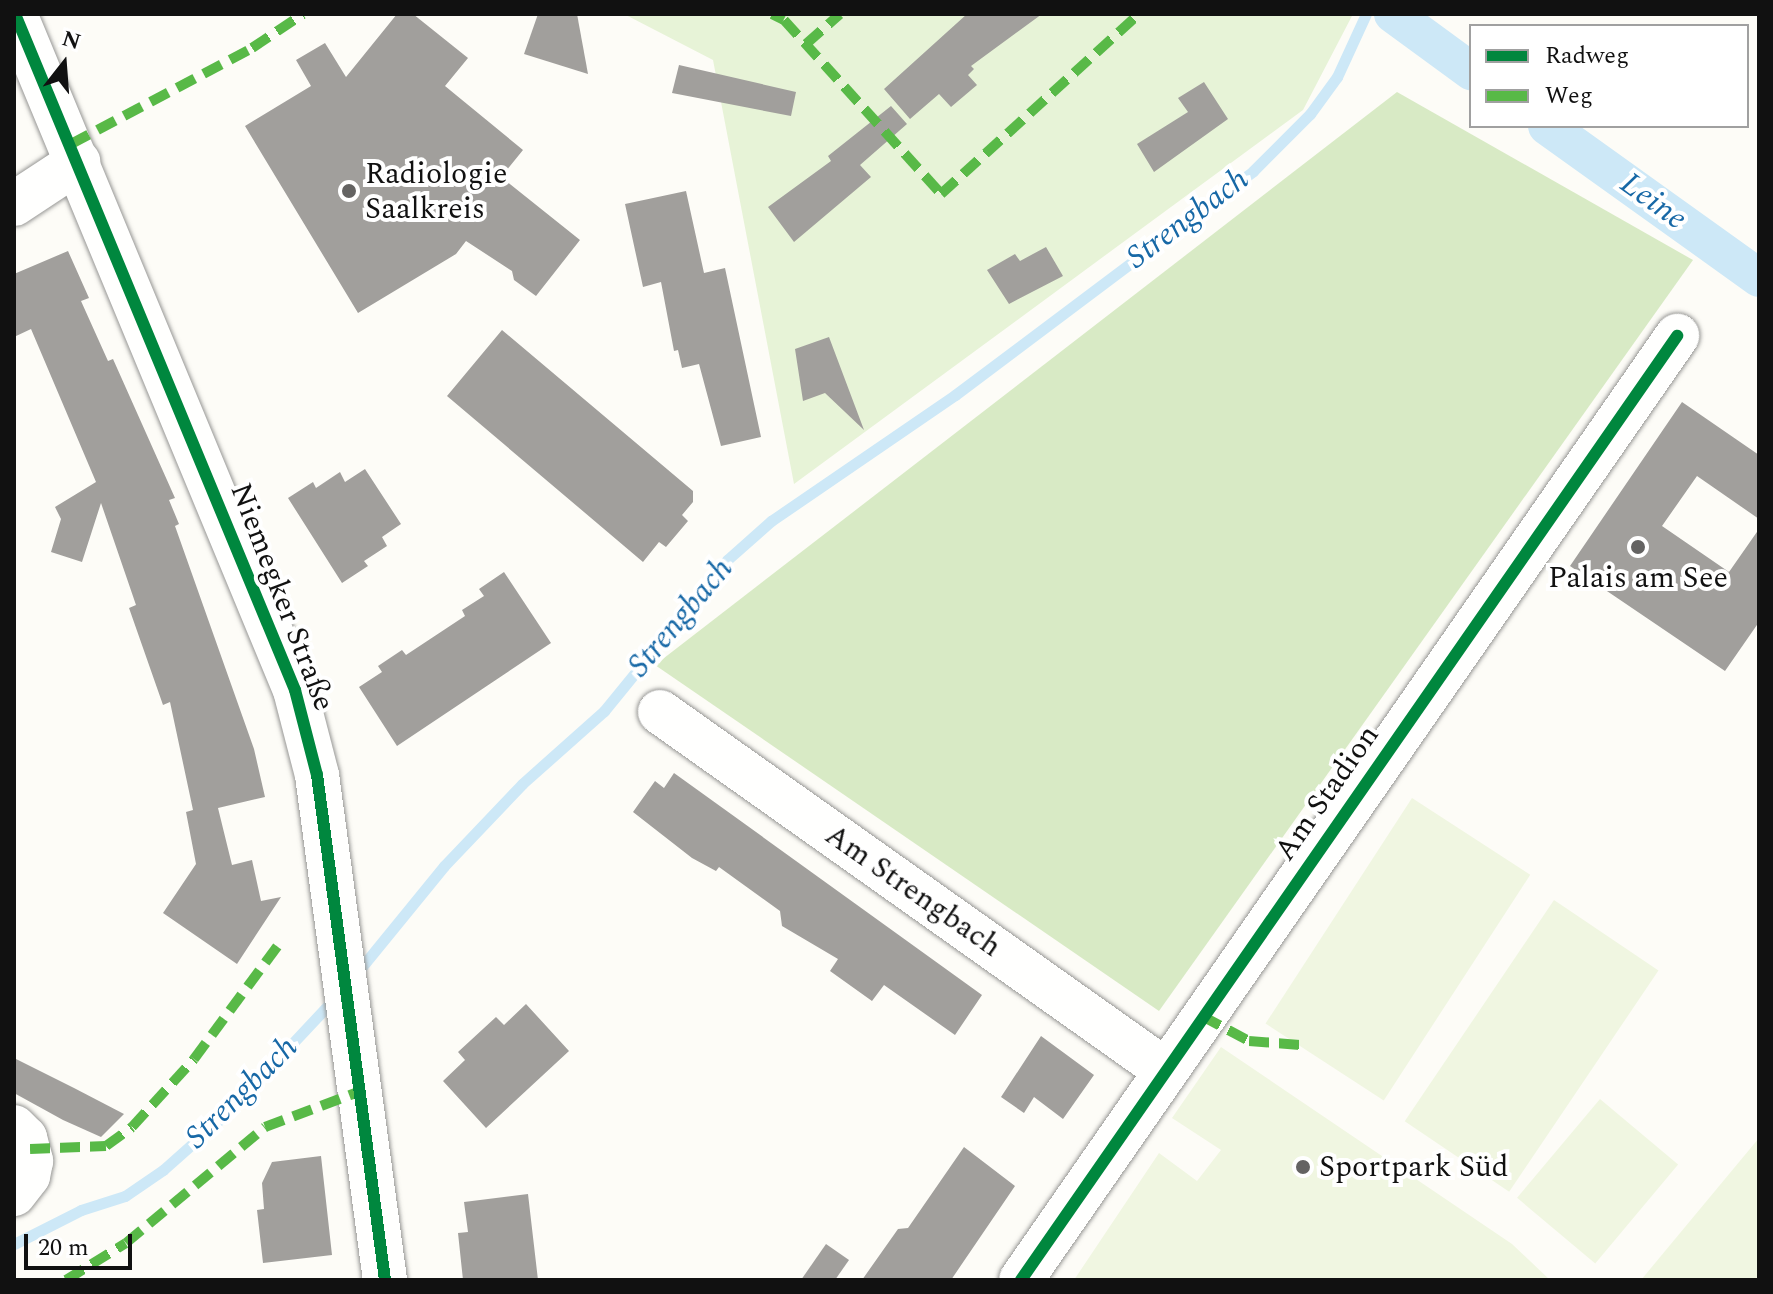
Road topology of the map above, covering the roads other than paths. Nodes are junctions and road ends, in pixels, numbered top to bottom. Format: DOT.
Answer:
graph roads {
  1 [pos="15,14"];
  2 [pos="78,162"];
  3 [pos="14,204"];
  4 [pos="1677,336"];
  5 [pos="660,712"];
  6 [pos="1165,1070"];
  7 [pos="14,1127"];
  8 [pos="14,1194"];
  9 [pos="385,1280"];
  10 [pos="1021,1280"];
  1 -- 2 [label="street, Niemegker Straße"];
  2 -- 3 [label="street"];
  2 -- 9 [label="street, Niemegker Straße"];
  4 -- 6 [label="street, Am Stadion"];
  5 -- 6 [label="street, Am Strengbach"];
  6 -- 10 [label="street, Am Stadion"];
  7 -- 8 [label="street"];
}
